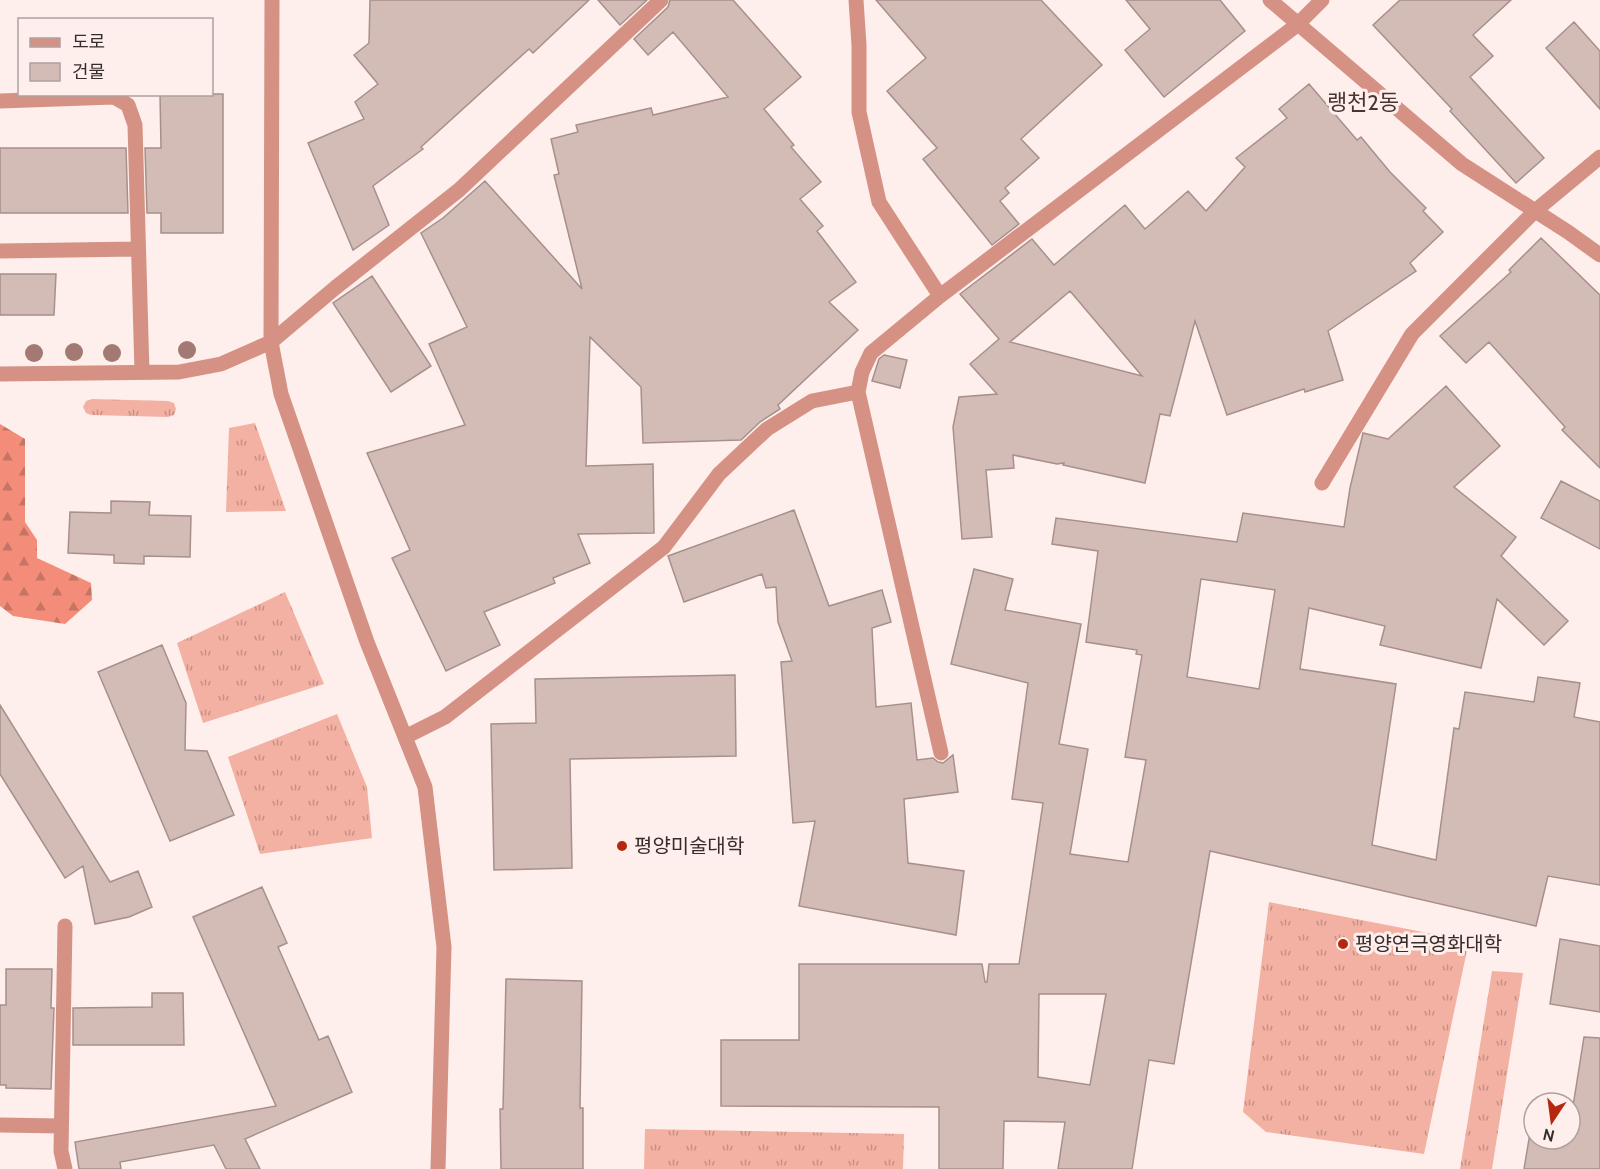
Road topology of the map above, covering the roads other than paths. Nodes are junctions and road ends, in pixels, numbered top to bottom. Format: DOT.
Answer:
graph roads {
  1 [pos="272,0"];
  2 [pos="661,0"];
  3 [pos="856,0"];
  4 [pos="1270,0"];
  5 [pos="1322,0"];
  6 [pos="1298,25"];
  7 [pos="0,101"];
  8 [pos="1600,157"];
  9 [pos="1535,211"];
  10 [pos="138,249"];
  11 [pos="0,251"];
  12 [pos="1600,255"];
  13 [pos="940,296"];
  14 [pos="270,342"];
  15 [pos="142,372"];
  16 [pos="0,374"];
  17 [pos="858,392"];
  18 [pos="1322,483"];
  19 [pos="405,737"];
  20 [pos="940,753"];
  21 [pos="64,926"];
  22 [pos="0,1125"];
  23 [pos="62,1126"];
  24 [pos="65,1169"];
  25 [pos="438,1169"];
  1 -- 14 [label="street"];
  2 -- 14 [label="street"];
  3 -- 13 [label="street"];
  4 -- 6 [label="street"];
  5 -- 6 [label="street"];
  6 -- 9 [label="street"];
  6 -- 13 [label="street"];
  7 -- 10 [label="street"];
  8 -- 9 [label="street"];
  9 -- 12 [label="street"];
  9 -- 18 [label="street"];
  10 -- 11 [label="street"];
  10 -- 15 [label="street"];
  13 -- 17 [label="street"];
  14 -- 15 [label="street"];
  14 -- 19 [label="street"];
  15 -- 16 [label="street"];
  17 -- 19 [label="street"];
  17 -- 20 [label="street"];
  19 -- 25 [label="street"];
  21 -- 23 [label="street"];
  22 -- 23 [label="street"];
  23 -- 24 [label="street"];
}
